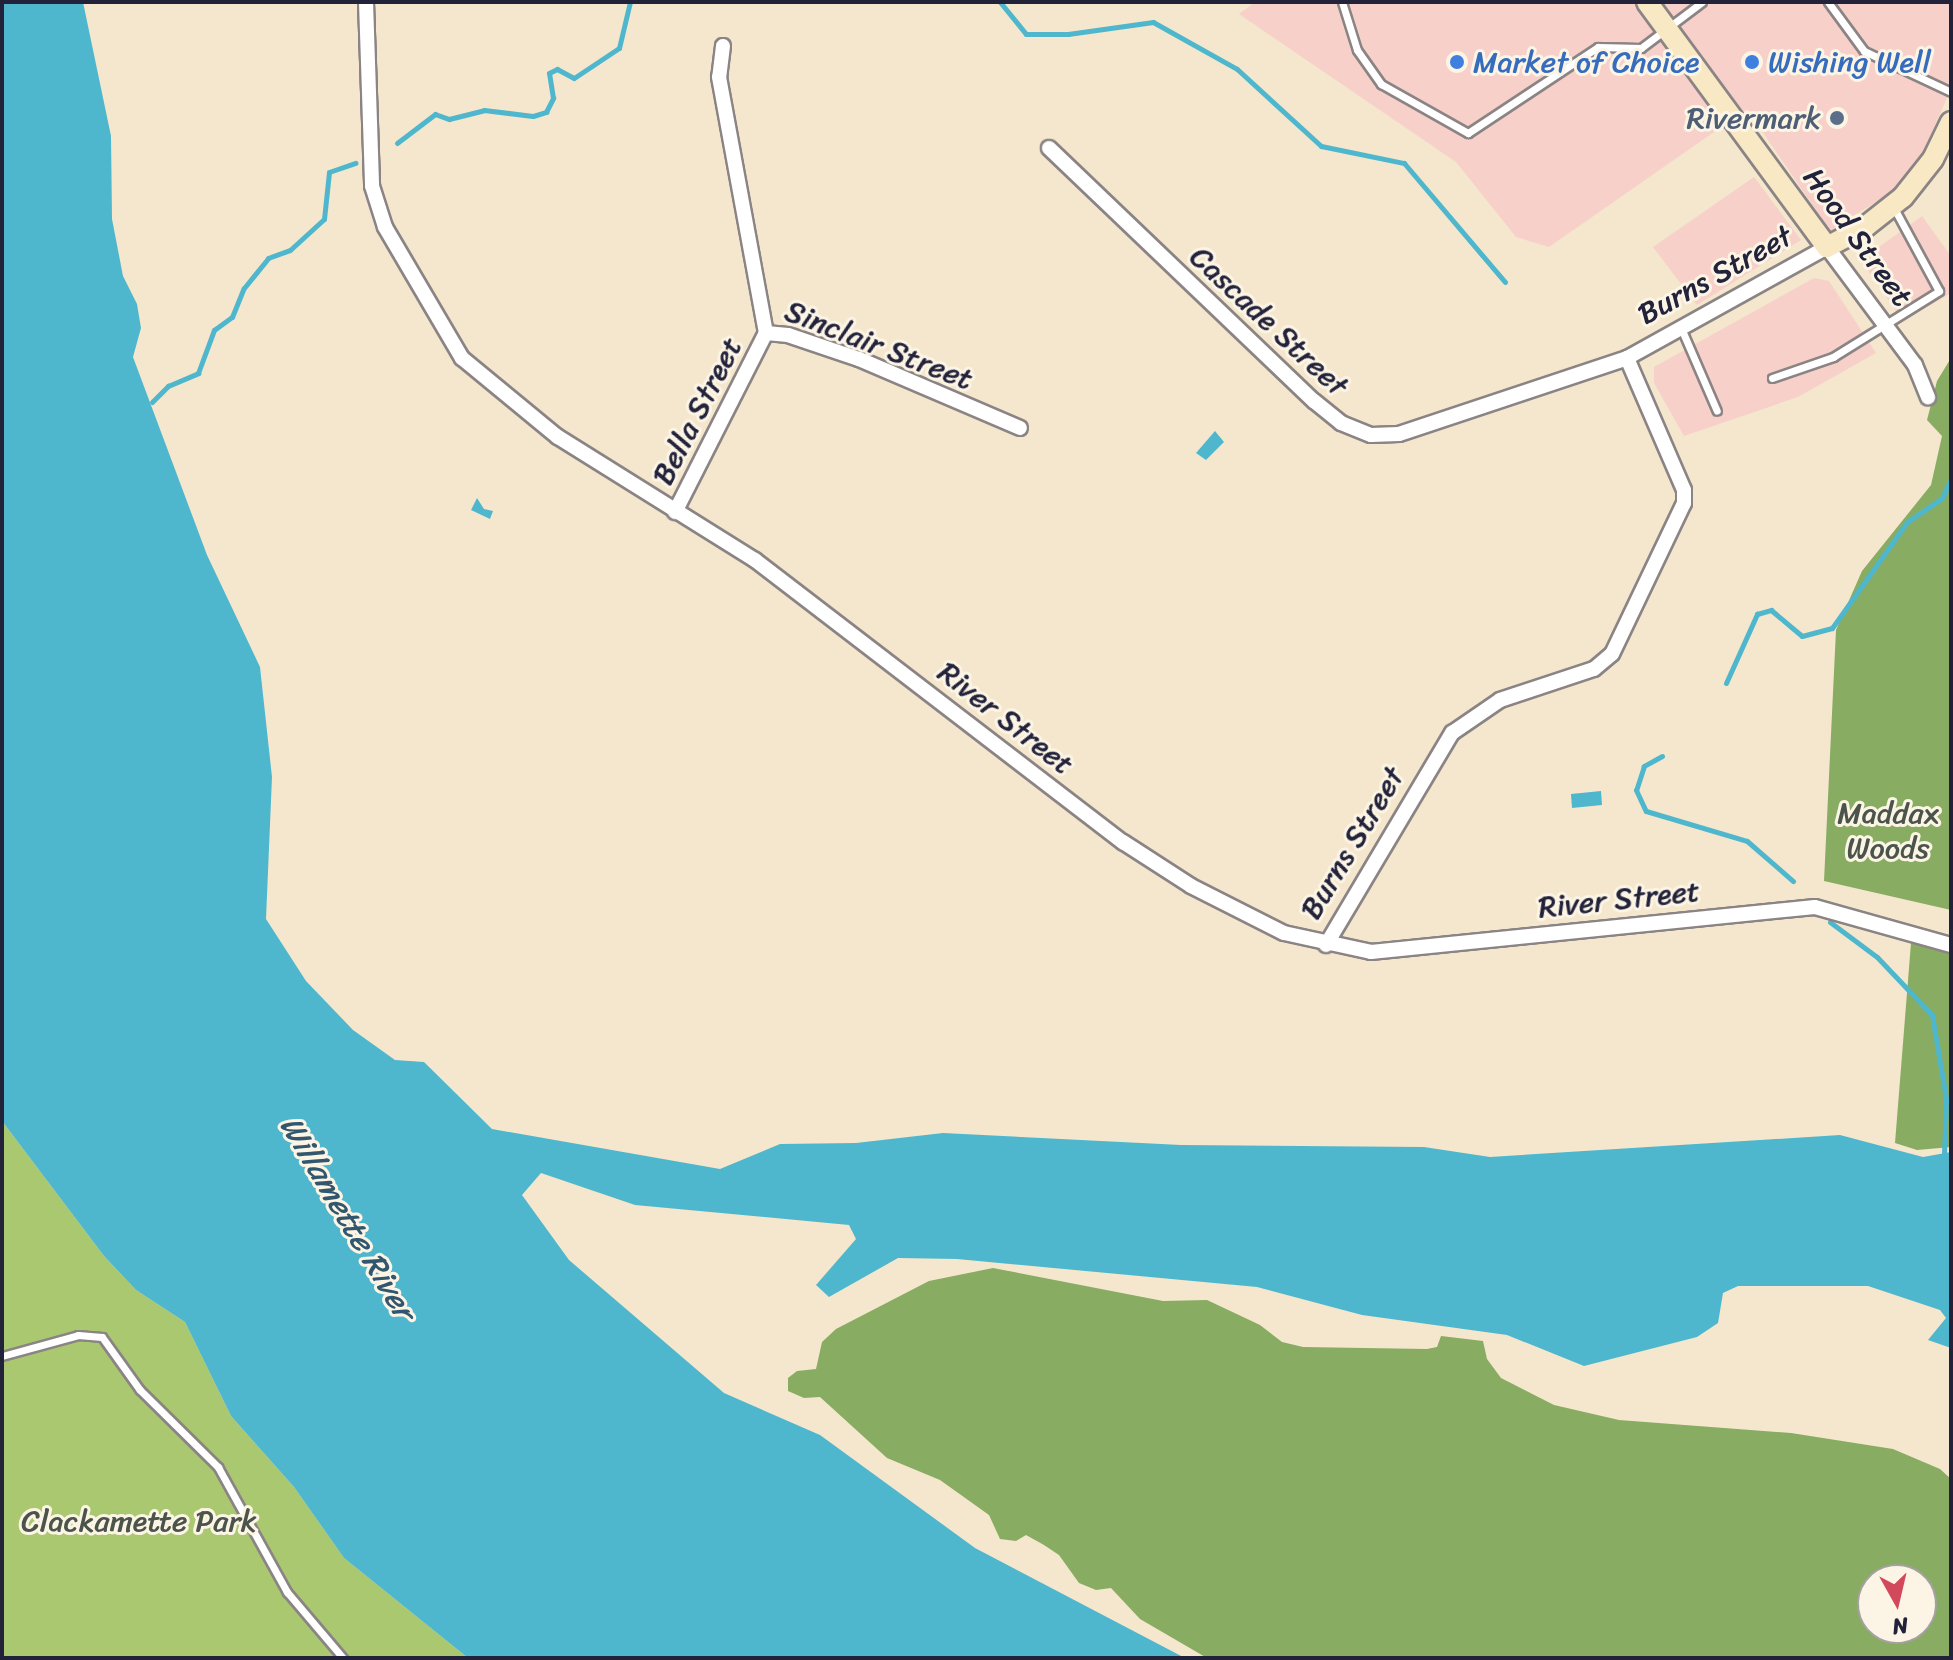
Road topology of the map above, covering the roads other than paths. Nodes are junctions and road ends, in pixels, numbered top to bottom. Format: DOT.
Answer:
graph roads {
  1 [pos="366,2"];
  2 [pos="1342,2"];
  3 [pos="1647,2"];
  4 [pos="1702,2"];
  5 [pos="1828,2"];
  6 [pos="1666,28"];
  7 [pos="723,46"];
  8 [pos="1951,92"];
  9 [pos="1951,122"];
  10 [pos="1049,148"];
  11 [pos="1893,206"];
  12 [pos="1827,247"];
  13 [pos="1884,324"];
  14 [pos="1681,328"];
  15 [pos="766,333"];
  16 [pos="1627,358"];
  17 [pos="1772,378"];
  18 [pos="1928,397"];
  19 [pos="1717,411"];
  20 [pos="1020,428"];
  21 [pos="675,512"];
  22 [pos="1326,945"];
  23 [pos="1951,945"];
  24 [pos="2,1356"];
  25 [pos="343,1658"];
  1 -- 21 [label="street, River Street"];
  2 -- 6 [label="lane"];
  3 -- 6 [label="street, Hood Street"];
  4 -- 6 [label="lane"];
  5 -- 8 [label="lane"];
  6 -- 12 [label="street, Hood Street"];
  7 -- 15 [label="street, Sinclair Street"];
  9 -- 11 [label="street, Burns Street"];
  10 -- 16 [label="street, Cascade Street"];
  11 -- 12 [label="street, Burns Street"];
  11 -- 13 [label="lane"];
  12 -- 13 [label="street, Hood Street"];
  12 -- 14 [label="street, Burns Street"];
  13 -- 17 [label="lane"];
  13 -- 18 [label="street, Hood Street"];
  14 -- 16 [label="street, Burns Street"];
  14 -- 19 [label="lane"];
  15 -- 20 [label="street, Sinclair Street"];
  15 -- 21 [label="street, Bella Street"];
  16 -- 22 [label="street, Burns Street"];
  21 -- 22 [label="street, River Street"];
  22 -- 23 [label="street, River Street"];
  24 -- 25 [label="lane"];
}
